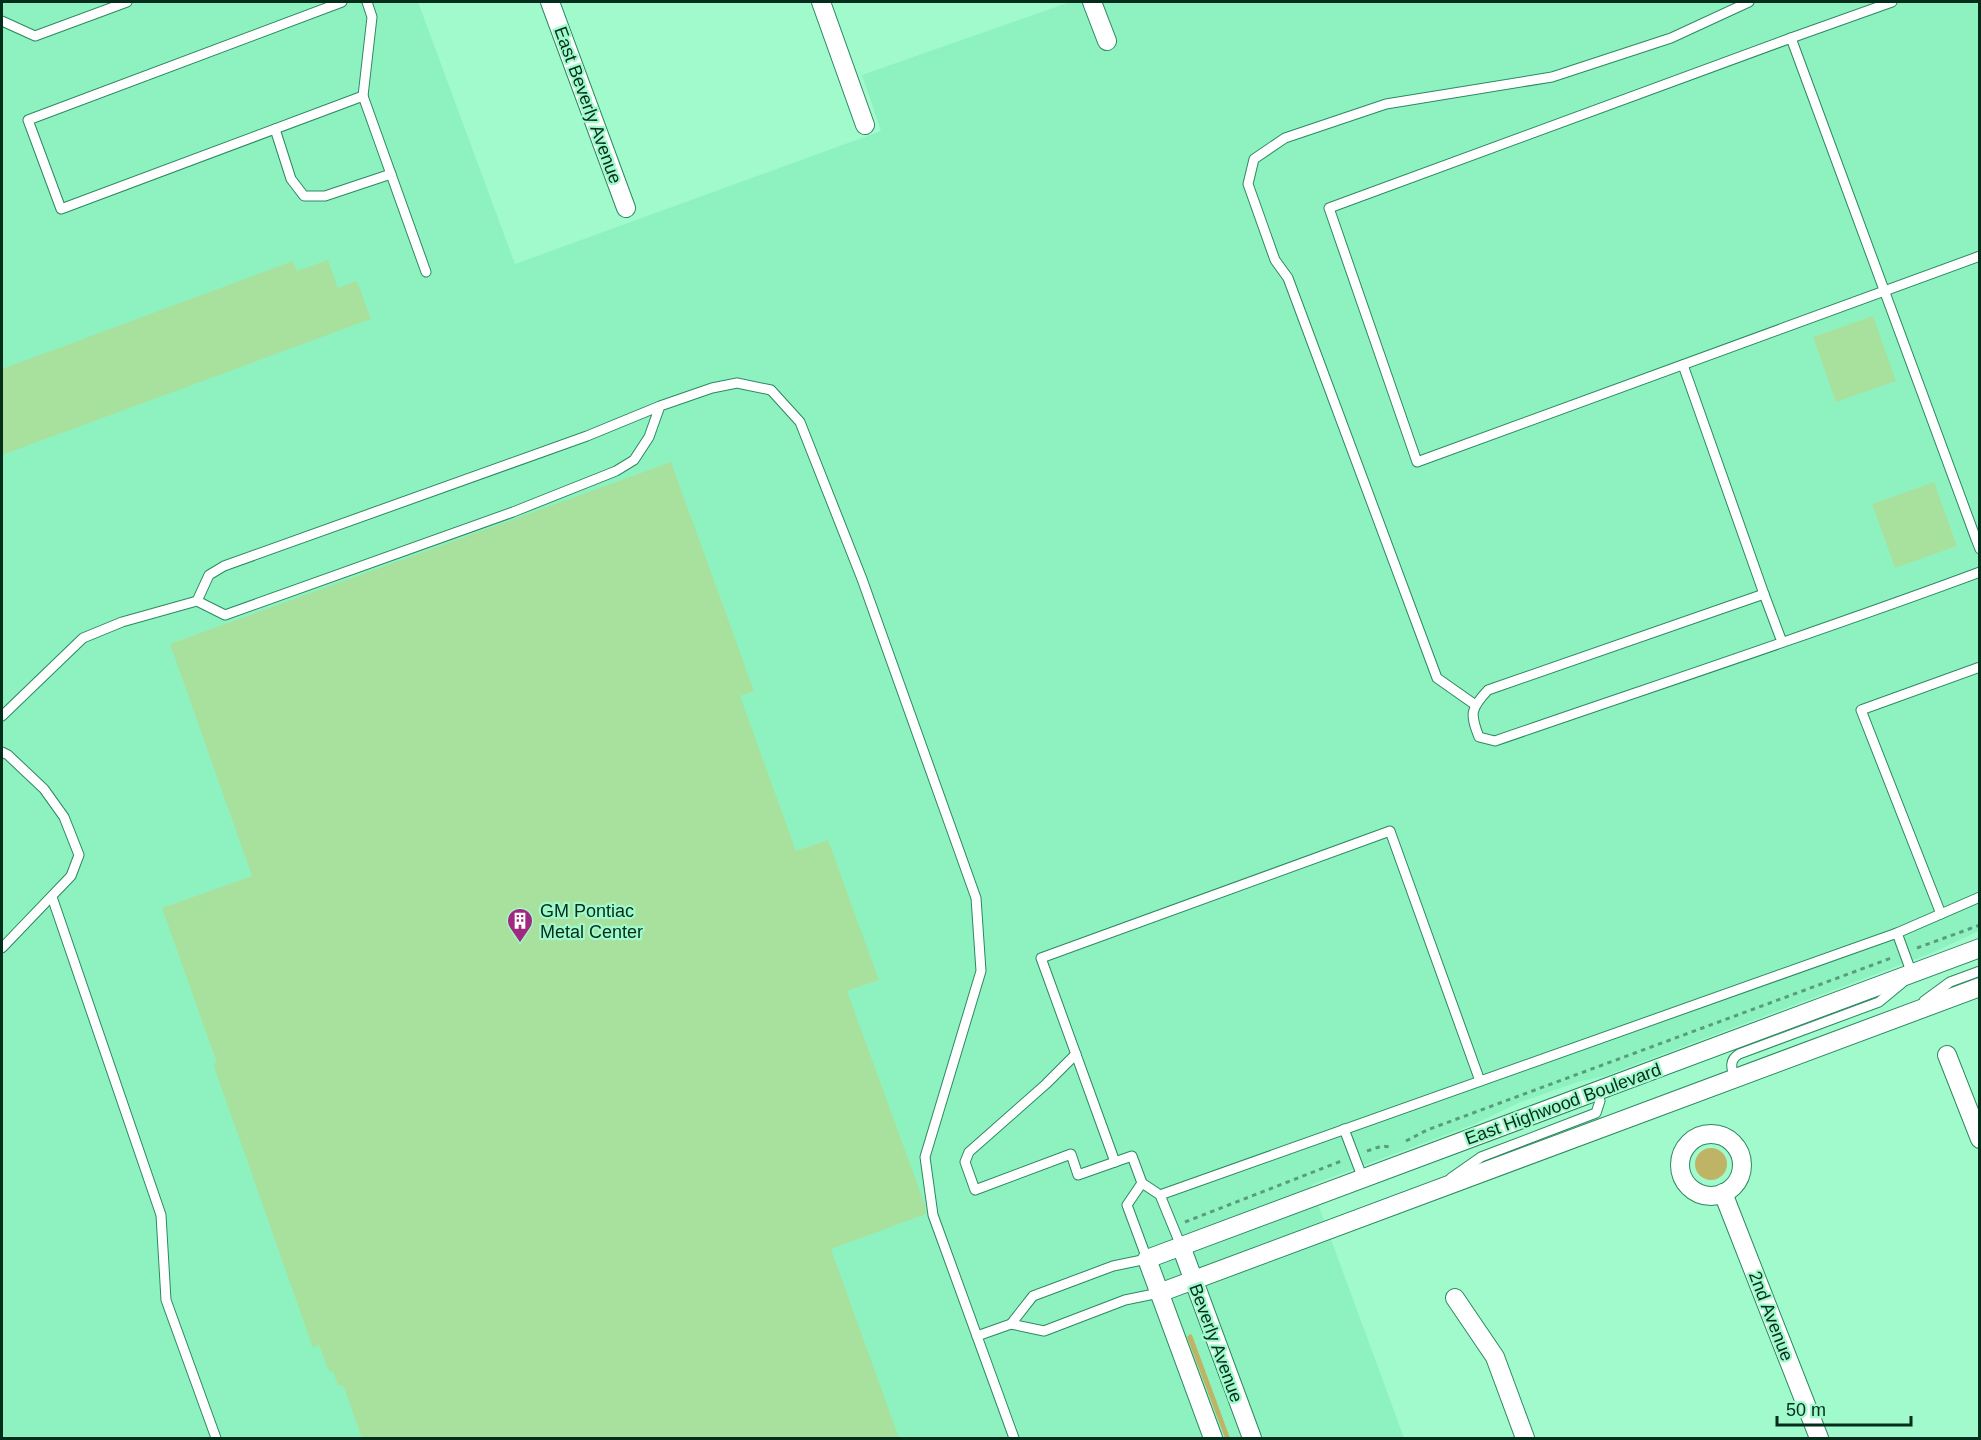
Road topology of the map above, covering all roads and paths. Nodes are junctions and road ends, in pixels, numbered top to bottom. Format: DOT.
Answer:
graph roads {
  1 [pos="128,2"];
  2 [pos="342,2"];
  3 [pos="367,2"];
  4 [pos="550,2"];
  5 [pos="821,2"];
  6 [pos="1092,2"];
  7 [pos="1749,2"];
  8 [pos="1892,2"];
  9 [pos="2,21"];
  10 [pos="1791,38"];
  11 [pos="1107,41"];
  12 [pos="363,96"];
  13 [pos="866,125"];
  14 [pos="275,129"];
  15 [pos="391,174"];
  16 [pos="626,208"];
  17 [pos="1980,256"];
  18 [pos="426,272"];
  19 [pos="1884,291"];
  20 [pos="1683,365"];
  21 [pos="660,406"];
  22 [pos="1976,525"];
  23 [pos="1980,549"];
  24 [pos="1978,576"];
  25 [pos="1764,594"];
  26 [pos="197,601"];
  27 [pos="1782,642"];
  28 [pos="1980,667"];
  29 [pos="1474,704"];
  30 [pos="2,716"];
  31 [pos="2,752"];
  32 [pos="52,897"];
  33 [pos="1980,897"];
  34 [pos="1941,914"];
  35 [pos="1980,925"];
  36 [pos="1898,933"];
  37 [pos="2,948"];
  38 [pos="1980,948"];
  39 [pos="1905,952"];
  40 [pos="1980,971"];
  41 [pos="1912,973"];
  42 [pos="1980,987"];
  43 [pos="1905,1015"];
  44 [pos="1076,1054"];
  45 [pos="1947,1055"];
  46 [pos="1735,1078"];
  47 [pos="1480,1081"];
  48 [pos="1597,1091"];
  49 [pos="1344,1129"];
  50 [pos="1980,1138"];
  51 [pos="1355,1156"];
  52 [pos="1114,1162"];
  53 [pos="1363,1179"];
  54 [pos="1142,1183"];
  55 [pos="1430,1192"];
  56 [pos="1723,1193"];
  57 [pos="1160,1195"];
  58 [pos="1173,1226"];
  59 [pos="1181,1246"];
  60 [pos="1147,1259"];
  61 [pos="1193,1280"];
  62 [pos="1159,1293"];
  63 [pos="1455,1298"];
  64 [pos="1011,1324"];
  65 [pos="977,1336"];
  66 [pos="216,1438"];
  67 [pos="1014,1438"];
  68 [pos="1213,1438"];
  69 [pos="1252,1438"];
  70 [pos="1526,1438"];
  71 [pos="1819,1438"];
  1 -- 9 [label="lane"];
  2 -- 14 [label="lane"];
  3 -- 12 [label="lane"];
  4 -- 16 [label="street, East Beverly Avenue"];
  5 -- 13 [label="street"];
  6 -- 11 [label="street"];
  7 -- 29 [label="lane"];
  8 -- 10 [label="lane"];
  10 -- 19 [label="lane"];
  10 -- 20 [label="lane"];
  12 -- 14 [label="lane"];
  12 -- 15 [label="lane"];
  14 -- 15 [label="lane"];
  15 -- 18 [label="lane"];
  17 -- 19 [label="lane"];
  19 -- 20 [label="lane"];
  19 -- 22 [label="lane"];
  20 -- 25 [label="lane"];
  21 -- 26 [label="lane"];
  21 -- 26 [label="lane"];
  21 -- 65 [label="lane"];
  22 -- 23 [label="lane"];
  24 -- 27 [label="lane"];
  25 -- 27 [label="lane"];
  25 -- 29 [label="lane"];
  26 -- 30 [label="lane"];
  27 -- 29 [label="lane"];
  28 -- 34 [label="lane"];
  31 -- 32 [label="lane"];
  32 -- 37 [label="lane"];
  32 -- 66 [label="lane"];
  33 -- 34 [label="lane"];
  34 -- 36 [label="lane"];
  35 -- 39 [label="path"];
  36 -- 39 [label="lane"];
  36 -- 47 [label="lane"];
  38 -- 41 [label="street, East Highwood Boulevard"];
  39 -- 41 [label="lane"];
  39 -- 51 [label="path"];
  40 -- 43 [label="lane"];
  41 -- 46 [label="lane"];
  41 -- 48 [label="street, East Highwood Boulevard"];
  42 -- 43 [label="street, East Highwood Boulevard"];
  43 -- 46 [label="street, East Highwood Boulevard"];
  44 -- 47 [label="lane"];
  44 -- 52 [label="lane"];
  44 -- 52 [label="lane"];
  45 -- 50 [label="street"];
  46 -- 55 [label="street, East Highwood Boulevard"];
  47 -- 49 [label="lane"];
  48 -- 53 [label="street, East Highwood Boulevard"];
  48 -- 55 [label="lane"];
  49 -- 51 [label="lane"];
  49 -- 57 [label="lane"];
  51 -- 53 [label="lane"];
  51 -- 58 [label="path"];
  52 -- 54 [label="lane"];
  53 -- 59 [label="street, East Highwood Boulevard"];
  54 -- 57 [label="lane"];
  54 -- 60 [label="lane"];
  55 -- 61 [label="street, East Highwood Boulevard"];
  56 -- 71 [label="street, 2nd Avenue"];
  57 -- 58 [label="lane"];
  58 -- 59 [label="lane"];
  59 -- 60 [label="street, East Highwood Boulevard"];
  59 -- 61 [label="street, Beverly Avenue"];
  60 -- 62 [label="street, Beverly Avenue"];
  60 -- 64 [label="lane"];
  61 -- 62 [label="street, East Highwood Boulevard"];
  61 -- 69 [label="street, Beverly Avenue"];
  62 -- 64 [label="lane"];
  62 -- 68 [label="street, Beverly Avenue"];
  63 -- 70 [label="street"];
  64 -- 65 [label="lane"];
  65 -- 67 [label="lane"];
}
